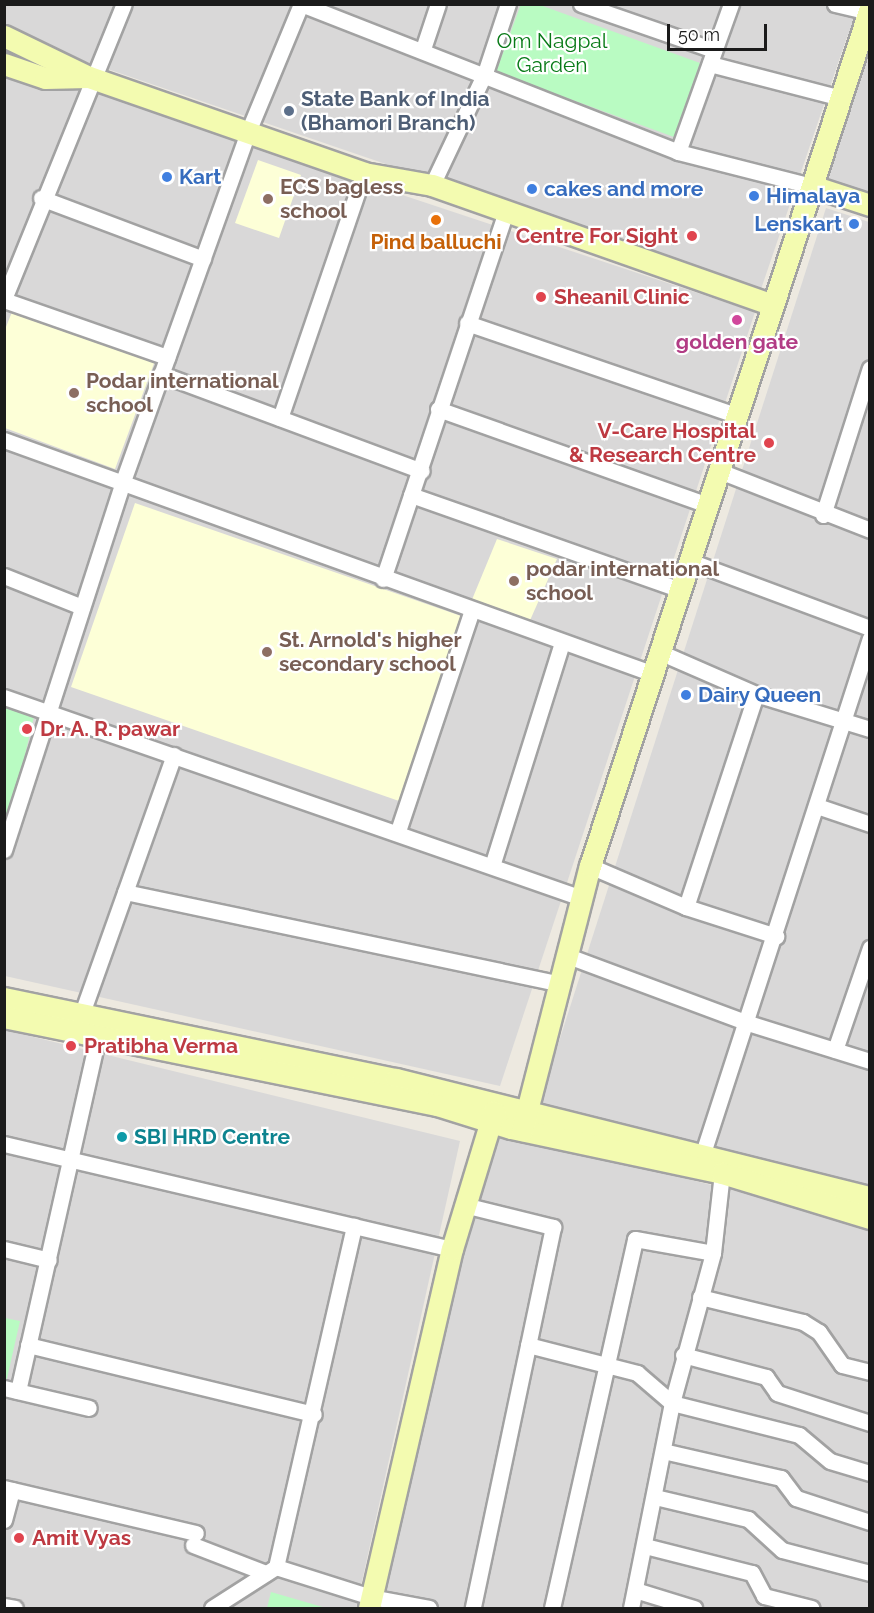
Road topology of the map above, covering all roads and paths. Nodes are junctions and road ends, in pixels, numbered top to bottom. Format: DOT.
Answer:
graph roads {
  1 [pos="124,4"];
  2 [pos="438,4"];
  3 [pos="508,4"];
  4 [pos="581,4"];
  5 [pos="731,4"];
  6 [pos="835,4"];
  7 [pos="869,10"];
  8 [pos="4,36"];
  9 [pos="423,49"];
  10 [pos="712,57"];
  11 [pos="4,64"];
  12 [pos="484,73"];
  13 [pos="92,78"];
  14 [pos="841,98"];
  15 [pos="248,132"];
  16 [pos="678,152"];
  17 [pos="364,173"];
  18 [pos="432,185"];
  19 [pos="814,187"];
  20 [pos="41,198"];
  21 [pos="870,205"];
  22 [pos="506,212"];
  23 [pos="203,259"];
  24 [pos="4,299"];
  25 [pos="772,305"];
  26 [pos="467,323"];
  27 [pos="167,357"];
  28 [pos="870,368"];
  29 [pos="161,375"];
  30 [pos="438,409"];
  31 [pos="735,416"];
  32 [pos="280,418"];
  33 [pos="4,440"];
  34 [pos="717,470"];
  35 [pos="422,471"];
  36 [pos="122,484"];
  37 [pos="411,495"];
  38 [pos="705,504"];
  39 [pos="823,515"];
  40 [pos="870,530"];
  41 [pos="687,560"];
  42 [pos="4,576"];
  43 [pos="383,579"];
  44 [pos="678,589"];
  45 [pos="82,608"];
  46 [pos="471,613"];
  47 [pos="870,628"];
  48 [pos="870,638"];
  49 [pos="562,643"];
  50 [pos="657,651"];
  51 [pos="651,673"];
  52 [pos="756,694"];
  53 [pos="4,697"];
  54 [pos="49,712"];
  55 [pos="844,721"];
  56 [pos="870,729"];
  57 [pos="174,755"];
  58 [pos="817,806"];
  59 [pos="870,824"];
  60 [pos="398,831"];
  61 [pos="4,850"];
  62 [pos="492,866"];
  63 [pos="590,866"];
  64 [pos="125,892"];
  65 [pos="582,898"];
  66 [pos="686,907"];
  67 [pos="776,936"];
  68 [pos="568,956"];
  69 [pos="868,957"];
  70 [pos="561,984"];
  71 [pos="4,998"];
  72 [pos="4,1017"];
  73 [pos="748,1023"];
  74 [pos="94,1025"];
  75 [pos="835,1050"];
  76 [pos="870,1061"];
  77 [pos="494,1113"];
  78 [pos="524,1121"];
  79 [pos="4,1144"];
  80 [pos="703,1153"];
  81 [pos="72,1160"];
  82 [pos="722,1173"];
  83 [pos="870,1197"];
  84 [pos="464,1205"];
  85 [pos="870,1218"];
  86 [pos="354,1226"];
  87 [pos="4,1249"];
  88 [pos="452,1249"];
  89 [pos="713,1253"];
  90 [pos="49,1260"];
  91 [pos="700,1297"];
  92 [pos="28,1345"];
  93 [pos="528,1345"];
  94 [pos="683,1354"];
  95 [pos="608,1364"];
  96 [pos="870,1372"];
  97 [pos="11,1390"];
  98 [pos="672,1403"];
  99 [pos="89,1408"];
  100 [pos="314,1414"];
  101 [pos="870,1423"];
  102 [pos="663,1451"];
  103 [pos="870,1473"];
  104 [pos="8,1489"];
  105 [pos="655,1497"];
  106 [pos="4,1520"];
  107 [pos="870,1522"];
  108 [pos="645,1546"];
  109 [pos="271,1570"];
  110 [pos="870,1573"];
  111 [pos="635,1590"];
  112 [pos="370,1603"];
  113 [pos="4,1606"];
  114 [pos="216,1607"];
  115 [pos="15,1608"];
  116 [pos="429,1608"];
  117 [pos="473,1608"];
  118 [pos="552,1608"];
  119 [pos="631,1608"];
  120 [pos="694,1608"];
  121 [pos="811,1608"];
  1 -- 13 [label="street"];
  2 -- 9 [label="street"];
  3 -- 12 [label="street"];
  4 -- 10 [label="street"];
  5 -- 10 [label="street"];
  6 -- 7 [label="street"];
  7 -- 14 [label="street"];
  8 -- 13 [label="street"];
  9 -- 12 [label="street"];
  9 -- 15 [label="street"];
  10 -- 14 [label="street"];
  10 -- 16 [label="street"];
  11 -- 13 [label="street"];
  12 -- 16 [label="street"];
  12 -- 18 [label="street"];
  13 -- 15 [label="street"];
  13 -- 20 [label="street"];
  14 -- 19 [label="street"];
  15 -- 17 [label="street"];
  15 -- 23 [label="street"];
  16 -- 19 [label="street"];
  17 -- 18 [label="street"];
  17 -- 32 [label="street"];
  18 -- 22 [label="street"];
  19 -- 21 [label="street"];
  19 -- 25 [label="street"];
  20 -- 23 [label="street"];
  20 -- 24 [label="street"];
  22 -- 25 [label="street"];
  22 -- 26 [label="street"];
  23 -- 27 [label="street"];
  24 -- 27 [label="street"];
  25 -- 31 [label="street"];
  26 -- 30 [label="street"];
  26 -- 31 [label="street"];
  27 -- 29 [label="street"];
  28 -- 39 [label="street"];
  29 -- 32 [label="street"];
  29 -- 36 [label="street"];
  30 -- 35 [label="street"];
  30 -- 38 [label="street"];
  31 -- 34 [label="street"];
  32 -- 35 [label="street"];
  33 -- 36 [label="street"];
  34 -- 38 [label="street"];
  34 -- 39 [label="street"];
  35 -- 37 [label="street"];
  36 -- 43 [label="street"];
  36 -- 45 [label="street"];
  37 -- 43 [label="street"];
  37 -- 44 [label="street"];
  38 -- 41 [label="street"];
  39 -- 40 [label="street"];
  41 -- 44 [label="street"];
  41 -- 47 [label="street"];
  42 -- 45 [label="street"];
  43 -- 46 [label="street"];
  44 -- 50 [label="street"];
  45 -- 54 [label="street"];
  46 -- 49 [label="street"];
  46 -- 60 [label="street"];
  48 -- 55 [label="street"];
  49 -- 51 [label="street"];
  49 -- 62 [label="street"];
  50 -- 51 [label="street"];
  50 -- 52 [label="street"];
  51 -- 63 [label="street"];
  52 -- 55 [label="street"];
  52 -- 66 [label="street"];
  53 -- 54 [label="street"];
  54 -- 57 [label="street"];
  54 -- 61 [label="street"];
  55 -- 56 [label="street"];
  55 -- 58 [label="street"];
  57 -- 60 [label="street"];
  57 -- 64 [label="street"];
  58 -- 59 [label="street"];
  58 -- 67 [label="street"];
  60 -- 62 [label="street"];
  62 -- 65 [label="street"];
  63 -- 65 [label="street"];
  63 -- 66 [label="street"];
  64 -- 70 [label="street"];
  64 -- 74 [label="street"];
  65 -- 68 [label="street"];
  66 -- 67 [label="street"];
  67 -- 73 [label="street"];
  68 -- 70 [label="street"];
  68 -- 73 [label="street"];
  69 -- 75 [label="street"];
  70 -- 78 [label="street"];
  71 -- 74 [label="street"];
  72 -- 74 [label="street"];
  73 -- 75 [label="street"];
  73 -- 80 [label="street"];
  74 -- 77 [label="street"];
  74 -- 81 [label="street"];
  75 -- 76 [label="street"];
  77 -- 78 [label="street"];
  77 -- 84 [label="street"];
  78 -- 80 [label="street"];
  78 -- 82 [label="street"];
  79 -- 81 [label="street"];
  80 -- 83 [label="street"];
  81 -- 86 [label="street"];
  81 -- 90 [label="street"];
  82 -- 85 [label="street"];
  82 -- 89 [label="street"];
  84 -- 88 [label="street"];
  84 -- 93 [label="street"];
  86 -- 88 [label="street"];
  86 -- 100 [label="street"];
  87 -- 90 [label="street"];
  88 -- 112 [label="street"];
  89 -- 91 [label="street"];
  89 -- 95 [label="street"];
  90 -- 92 [label="street"];
  91 -- 94 [label="street"];
  91 -- 96 [label="street"];
  92 -- 97 [label="street"];
  92 -- 100 [label="street"];
  93 -- 95 [label="street"];
  93 -- 117 [label="street"];
  94 -- 98 [label="street"];
  94 -- 101 [label="street"];
  95 -- 98 [label="street"];
  95 -- 118 [label="street"];
  97 -- 99 [label="street"];
  98 -- 102 [label="street"];
  98 -- 103 [label="street"];
  100 -- 109 [label="street"];
  102 -- 105 [label="street"];
  102 -- 107 [label="street"];
  104 -- 106 [label="street"];
  104 -- 109 [label="street"];
  105 -- 108 [label="street"];
  105 -- 110 [label="street"];
  108 -- 111 [label="street"];
  108 -- 121 [label="street"];
  109 -- 112 [label="street"];
  109 -- 114 [label="street"];
  111 -- 119 [label="street"];
  111 -- 120 [label="street"];
  112 -- 116 [label="street"];
  113 -- 115 [label="street"];
}
